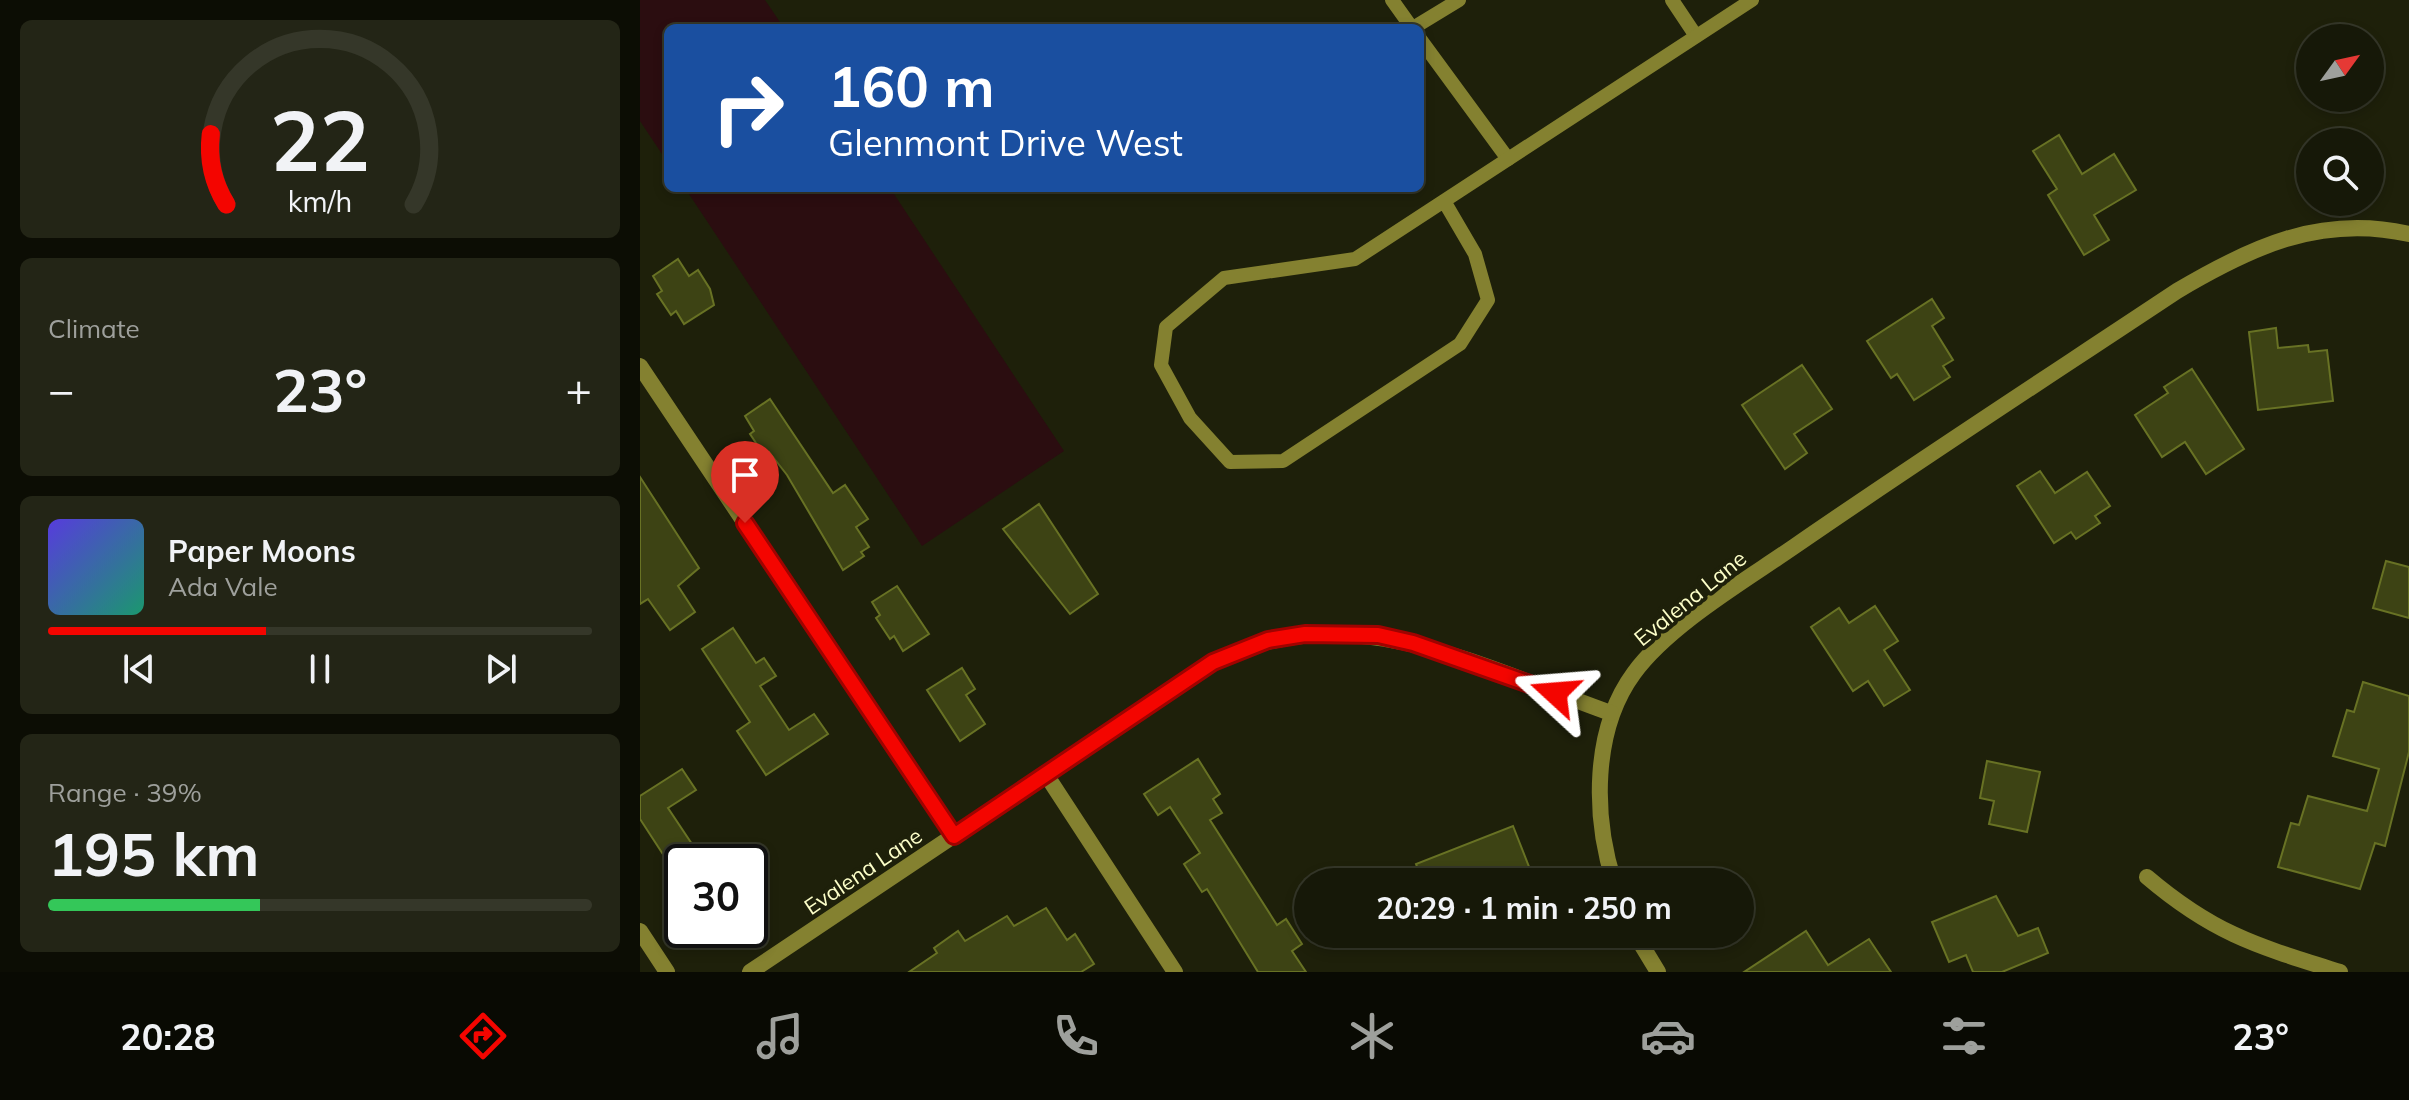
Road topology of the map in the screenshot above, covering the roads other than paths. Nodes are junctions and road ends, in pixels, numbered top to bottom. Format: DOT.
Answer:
graph roads {
  1 [pos="1392,0"];
  2 [pos="1459,0"];
  3 [pos="1672,0"];
  4 [pos="1752,0"];
  5 [pos="1410,24"];
  6 [pos="1420,24"];
  7 [pos="1696,36"];
  8 [pos="1424,44"];
  9 [pos="1508,159"];
  10 [pos="1444,201"];
  11 [pos="2409,234"];
  12 [pos="640,366"];
  13 [pos="1611,713"];
  14 [pos="1047,776"];
  15 [pos="954,836"];
  16 [pos="1611,868"];
  17 [pos="2147,877"];
  18 [pos="640,931"];
  19 [pos="1643,948"];
  20 [pos="667,972"];
  21 [pos="750,972"];
  22 [pos="1175,972"];
  23 [pos="1658,972"];
  24 [pos="2340,972"];
  1 -- 5 [label="lane"];
  2 -- 6 [label="lane"];
  3 -- 7 [label="lane"];
  4 -- 7 [label="lane"];
  7 -- 9 [label="lane"];
  8 -- 9 [label="lane"];
  9 -- 10 [label="lane"];
  10 -- 10 [label="lane"];
  11 -- 13 [label="street, Evalena Lane"];
  12 -- 15 [label="street"];
  13 -- 14 [label="street, Evalena Lane"];
  13 -- 16 [label="street"];
  14 -- 15 [label="street, Evalena Lane"];
  14 -- 22 [label="street"];
  15 -- 21 [label="street, Evalena Lane"];
  17 -- 24 [label="street"];
  18 -- 20 [label="street"];
  19 -- 23 [label="street"];
}
